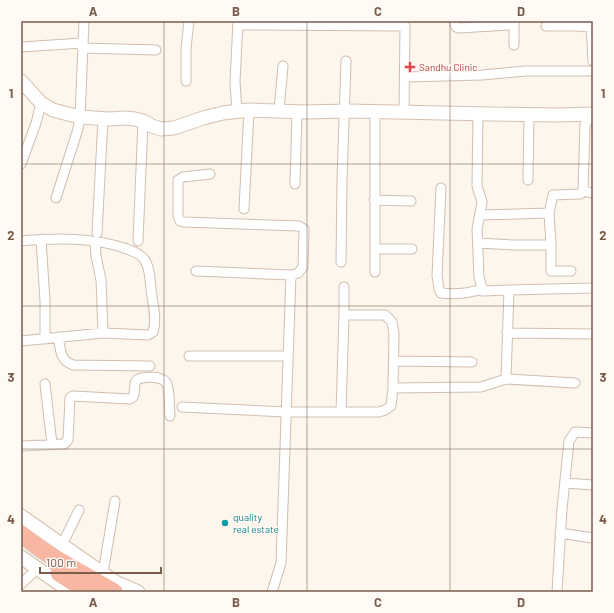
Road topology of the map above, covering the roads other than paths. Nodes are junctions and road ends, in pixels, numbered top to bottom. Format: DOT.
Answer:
graph roads {
  1 [pos="84,21"];
  2 [pos="189,21"];
  3 [pos="454,21"];
  4 [pos="238,23"];
  5 [pos="404,23"];
  6 [pos="515,23"];
  7 [pos="591,24"];
  8 [pos="546,26"];
  9 [pos="592,37"];
  10 [pos="514,45"];
  11 [pos="82,46"];
  12 [pos="21,47"];
  13 [pos="156,50"];
  14 [pos="346,61"];
  15 [pos="593,61"];
  16 [pos="283,66"];
  17 [pos="593,71"];
  18 [pos="405,77"];
  19 [pos="21,81"];
  20 [pos="186,81"];
  21 [pos="41,102"];
  22 [pos="243,110"];
  23 [pos="279,110"];
  24 [pos="345,111"];
  25 [pos="297,112"];
  26 [pos="375,112"];
  27 [pos="404,112"];
  28 [pos="478,114"];
  29 [pos="529,115"];
  30 [pos="593,115"];
  31 [pos="80,117"];
  32 [pos="103,119"];
  33 [pos="143,121"];
  34 [pos="21,164"];
  35 [pos="210,174"];
  36 [pos="528,180"];
  37 [pos="295,184"];
  38 [pos="441,188"];
  39 [pos="583,192"];
  40 [pos="593,193"];
  41 [pos="56,198"];
  42 [pos="374,200"];
  43 [pos="411,201"];
  44 [pos="244,209"];
  45 [pos="549,213"];
  46 [pos="480,215"];
  47 [pos="96,237"];
  48 [pos="41,239"];
  49 [pos="21,241"];
  50 [pos="138,241"];
  51 [pos="478,243"];
  52 [pos="551,245"];
  53 [pos="375,248"];
  54 [pos="412,249"];
  55 [pos="341,262"];
  56 [pos="196,271"];
  57 [pos="571,271"];
  58 [pos="375,272"];
  59 [pos="291,275"];
  60 [pos="344,287"];
  61 [pos="593,288"];
  62 [pos="509,290"];
  63 [pos="483,291"];
  64 [pos="344,315"];
  65 [pos="103,333"];
  66 [pos="507,333"];
  67 [pos="593,334"];
  68 [pos="58,336"];
  69 [pos="45,338"];
  70 [pos="21,341"];
  71 [pos="189,356"];
  72 [pos="288,356"];
  73 [pos="394,361"];
  74 [pos="472,362"];
  75 [pos="150,366"];
  76 [pos="506,379"];
  77 [pos="575,383"];
  78 [pos="45,384"];
  79 [pos="393,388"];
  80 [pos="182,407"];
  81 [pos="286,412"];
  82 [pos="341,412"];
  83 [pos="170,416"];
  84 [pos="593,433"];
  85 [pos="52,444"];
  86 [pos="21,446"];
  87 [pos="565,482"];
  88 [pos="593,485"];
  89 [pos="115,501"];
  90 [pos="79,510"];
  91 [pos="21,516"];
  92 [pos="560,533"];
  93 [pos="21,534"];
  94 [pos="593,538"];
  95 [pos="62,545"];
  96 [pos="21,548"];
  97 [pos="21,557"];
  98 [pos="37,569"];
  99 [pos="103,573"];
  100 [pos="21,584"];
  101 [pos="71,592"];
  102 [pos="89,592"];
  103 [pos="114,592"];
  104 [pos="138,592"];
  105 [pos="272,592"];
  106 [pos="556,592"];
  1 -- 11 [label="street"];
  2 -- 20 [label="street"];
  3 -- 6 [label="street"];
  4 -- 5 [label="street"];
  4 -- 22 [label="street"];
  5 -- 18 [label="street"];
  6 -- 10 [label="street"];
  7 -- 8 [label="street"];
  7 -- 9 [label="street"];
  9 -- 15 [label="street"];
  11 -- 12 [label="street"];
  11 -- 13 [label="street"];
  11 -- 31 [label="street"];
  14 -- 24 [label="street"];
  16 -- 23 [label="street"];
  17 -- 18 [label="street"];
  18 -- 27 [label="street"];
  19 -- 21 [label="street"];
  21 -- 31 [label="street"];
  21 -- 34 [label="street"];
  22 -- 23 [label="street"];
  22 -- 33 [label="street"];
  22 -- 44 [label="street"];
  23 -- 25 [label="street"];
  24 -- 25 [label="street"];
  24 -- 26 [label="street"];
  24 -- 55 [label="street"];
  25 -- 37 [label="street"];
  26 -- 27 [label="street"];
  26 -- 42 [label="street"];
  27 -- 28 [label="street"];
  28 -- 29 [label="street"];
  28 -- 46 [label="street"];
  29 -- 30 [label="street"];
  29 -- 36 [label="street"];
  30 -- 39 [label="street"];
  31 -- 32 [label="street"];
  31 -- 41 [label="street"];
  32 -- 33 [label="street"];
  32 -- 47 [label="street"];
  33 -- 50 [label="street"];
  35 -- 59 [label="street"];
  38 -- 63 [label="street"];
  39 -- 40 [label="street"];
  39 -- 45 [label="street"];
  42 -- 43 [label="street"];
  42 -- 53 [label="street"];
  45 -- 46 [label="street"];
  45 -- 52 [label="street"];
  46 -- 51 [label="street"];
  47 -- 48 [label="street"];
  47 -- 65 [label="street"];
  47 -- 65 [label="street"];
  48 -- 49 [label="street"];
  48 -- 69 [label="street"];
  51 -- 52 [label="street"];
  51 -- 63 [label="street"];
  52 -- 57 [label="street"];
  53 -- 54 [label="street"];
  53 -- 58 [label="street"];
  56 -- 59 [label="street"];
  59 -- 72 [label="street"];
  60 -- 64 [label="street"];
  61 -- 62 [label="street"];
  62 -- 63 [label="street"];
  62 -- 66 [label="street"];
  64 -- 73 [label="street"];
  64 -- 82 [label="street"];
  65 -- 68 [label="street"];
  66 -- 67 [label="street"];
  66 -- 76 [label="street"];
  68 -- 69 [label="street"];
  68 -- 75 [label="street"];
  69 -- 70 [label="street"];
  71 -- 72 [label="street"];
  72 -- 81 [label="street"];
  73 -- 74 [label="street"];
  73 -- 79 [label="street"];
  76 -- 77 [label="street"];
  76 -- 79 [label="street"];
  78 -- 85 [label="street"];
  79 -- 82 [label="street"];
  80 -- 81 [label="street"];
  81 -- 82 [label="street"];
  81 -- 105 [label="street"];
  83 -- 85 [label="street"];
  84 -- 87 [label="street"];
  85 -- 86 [label="street"];
  87 -- 88 [label="street"];
  87 -- 92 [label="street"];
  89 -- 99 [label="street"];
  90 -- 95 [label="street"];
  91 -- 95 [label="street"];
  92 -- 94 [label="street"];
  92 -- 106 [label="street"];
  93 -- 103 [label="highway"];
  95 -- 99 [label="street"];
  96 -- 102 [label="highway"];
  97 -- 98 [label="street"];
  98 -- 100 [label="street"];
  98 -- 101 [label="street"];
  99 -- 104 [label="street"];
}
